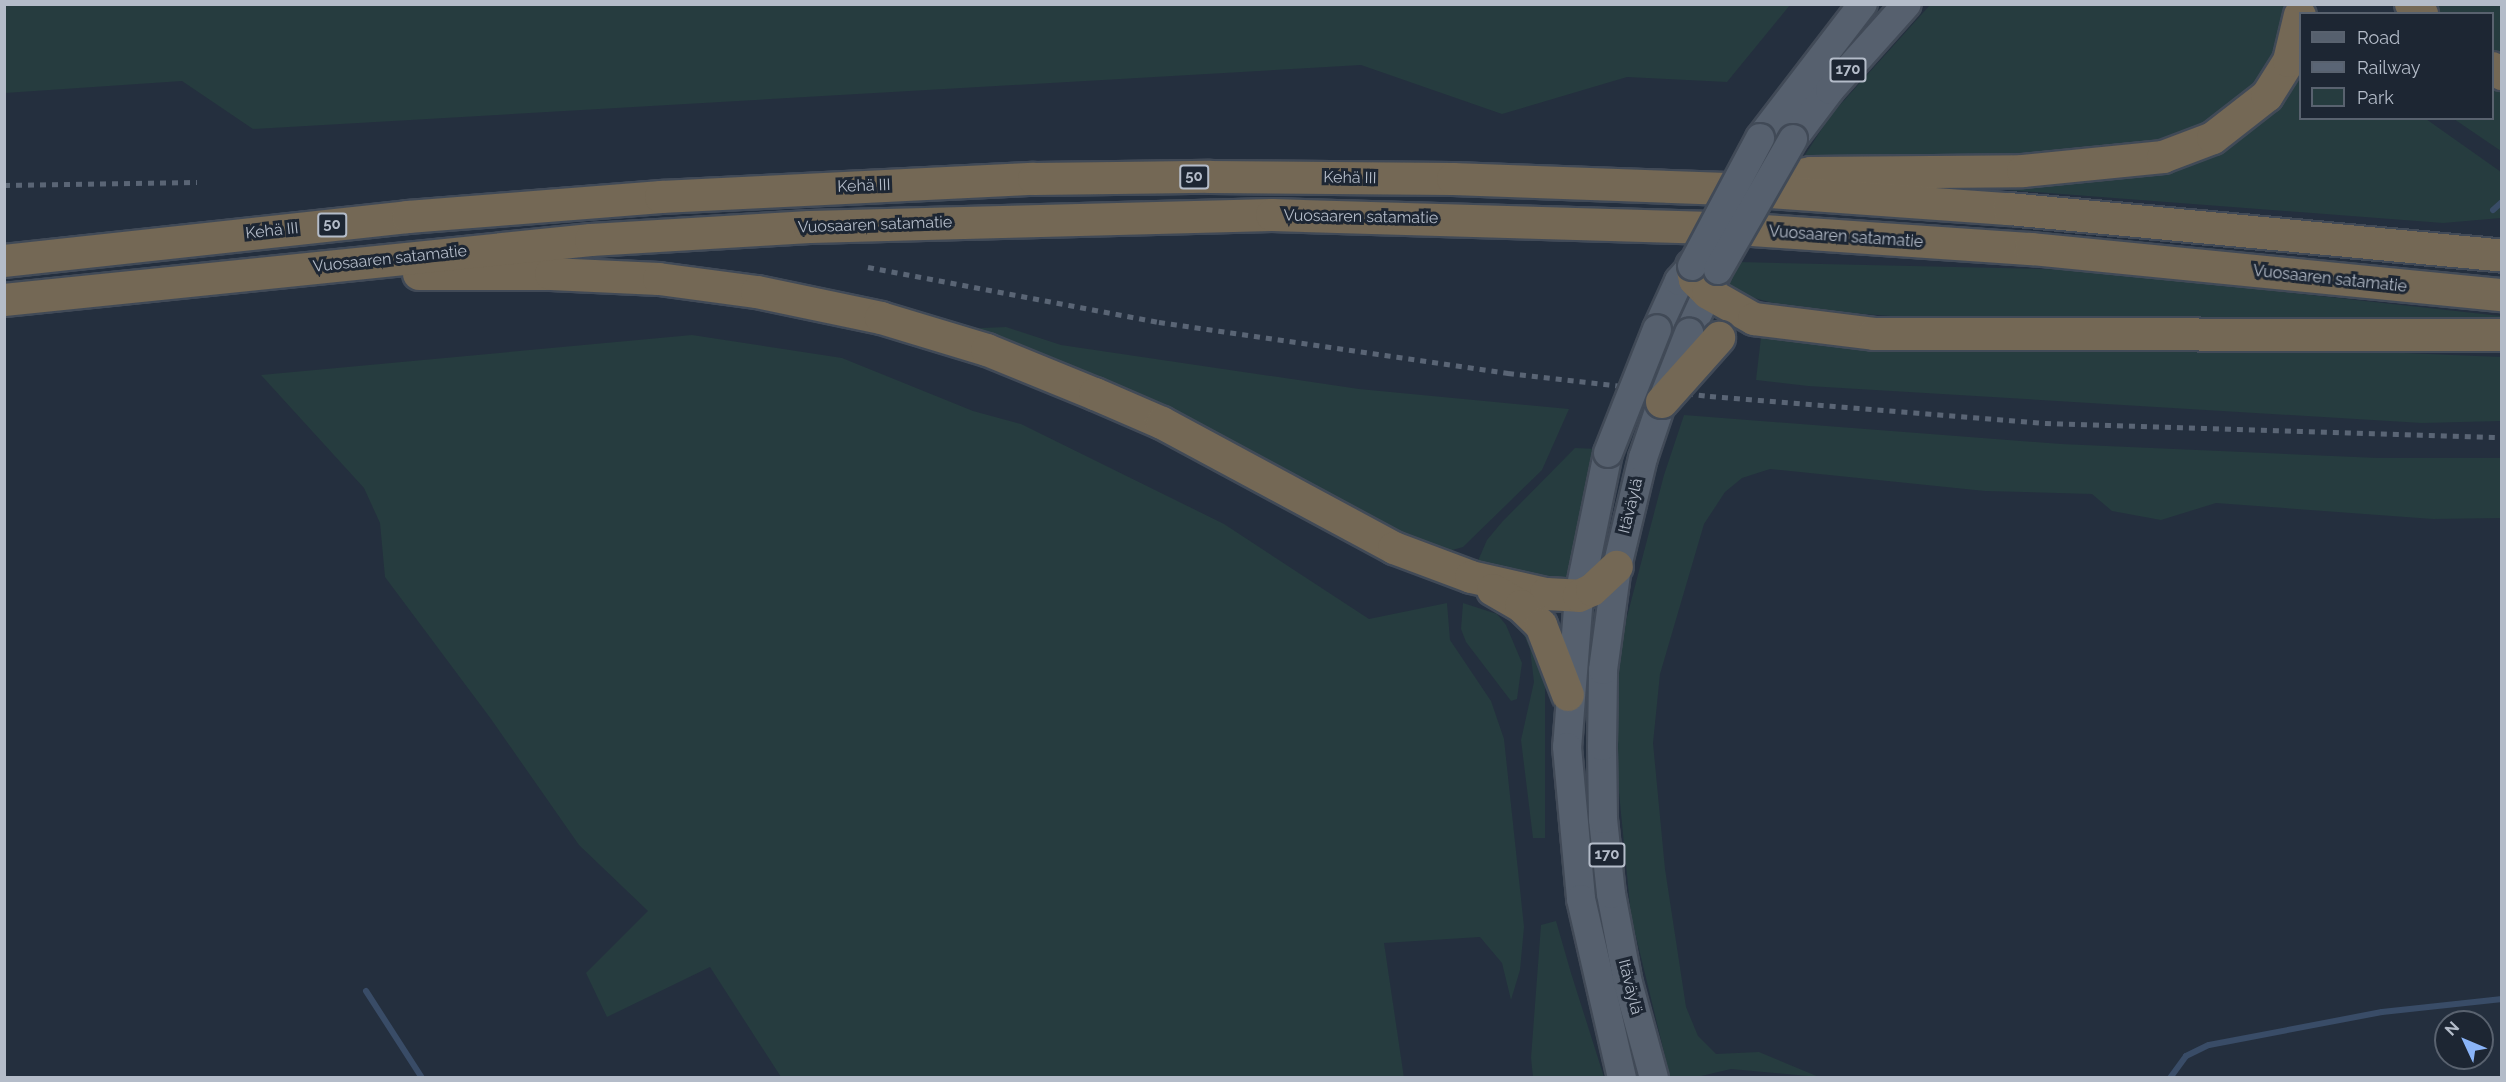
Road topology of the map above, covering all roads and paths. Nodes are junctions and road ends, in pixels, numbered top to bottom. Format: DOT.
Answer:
graph roads {
  1 [pos="1863,4"];
  2 [pos="1907,4"];
  3 [pos="2299,22"];
  4 [pos="1727,189"];
  5 [pos="2502,256"];
  6 [pos="4,261"];
  7 [pos="219,276"];
  8 [pos="1706,276"];
  9 [pos="2502,295"];
  10 [pos="4,300"];
  11 [pos="1754,319"];
  12 [pos="1704,335"];
  13 [pos="2502,335"];
  14 [pos="1662,402"];
  15 [pos="1617,567"];
  16 [pos="1471,577"];
  17 [pos="1579,596"];
  18 [pos="1568,695"];
  19 [pos="1622,1077"];
  20 [pos="1654,1077"];
  1 -- 8 [label="main road, Itäväylä / 170, bridge"];
  2 -- 8 [label="main road, Itäväylä / 170, bridge"];
  3 -- 4 [label="highway"];
  4 -- 5 [label="highway"];
  4 -- 6 [label="highway, Kehä III / 50"];
  7 -- 9 [label="highway, Vuosaaren satamatie"];
  7 -- 10 [label="highway"];
  7 -- 16 [label="highway"];
  8 -- 11 [label="highway"];
  8 -- 12 [label="main road, Itäväylä / 170"];
  8 -- 17 [label="main road, Itäväylä / 170, bridge"];
  11 -- 12 [label="highway"];
  11 -- 13 [label="highway"];
  12 -- 14 [label="highway, bridge"];
  14 -- 15 [label="main road, Itäväylä / 170"];
  15 -- 17 [label="highway"];
  15 -- 20 [label="main road, Itäväylä / 170"];
  16 -- 17 [label="highway"];
  16 -- 18 [label="highway"];
  17 -- 18 [label="main road, Itäväylä / 170"];
  18 -- 19 [label="main road, Itäväylä / 170"];
}
